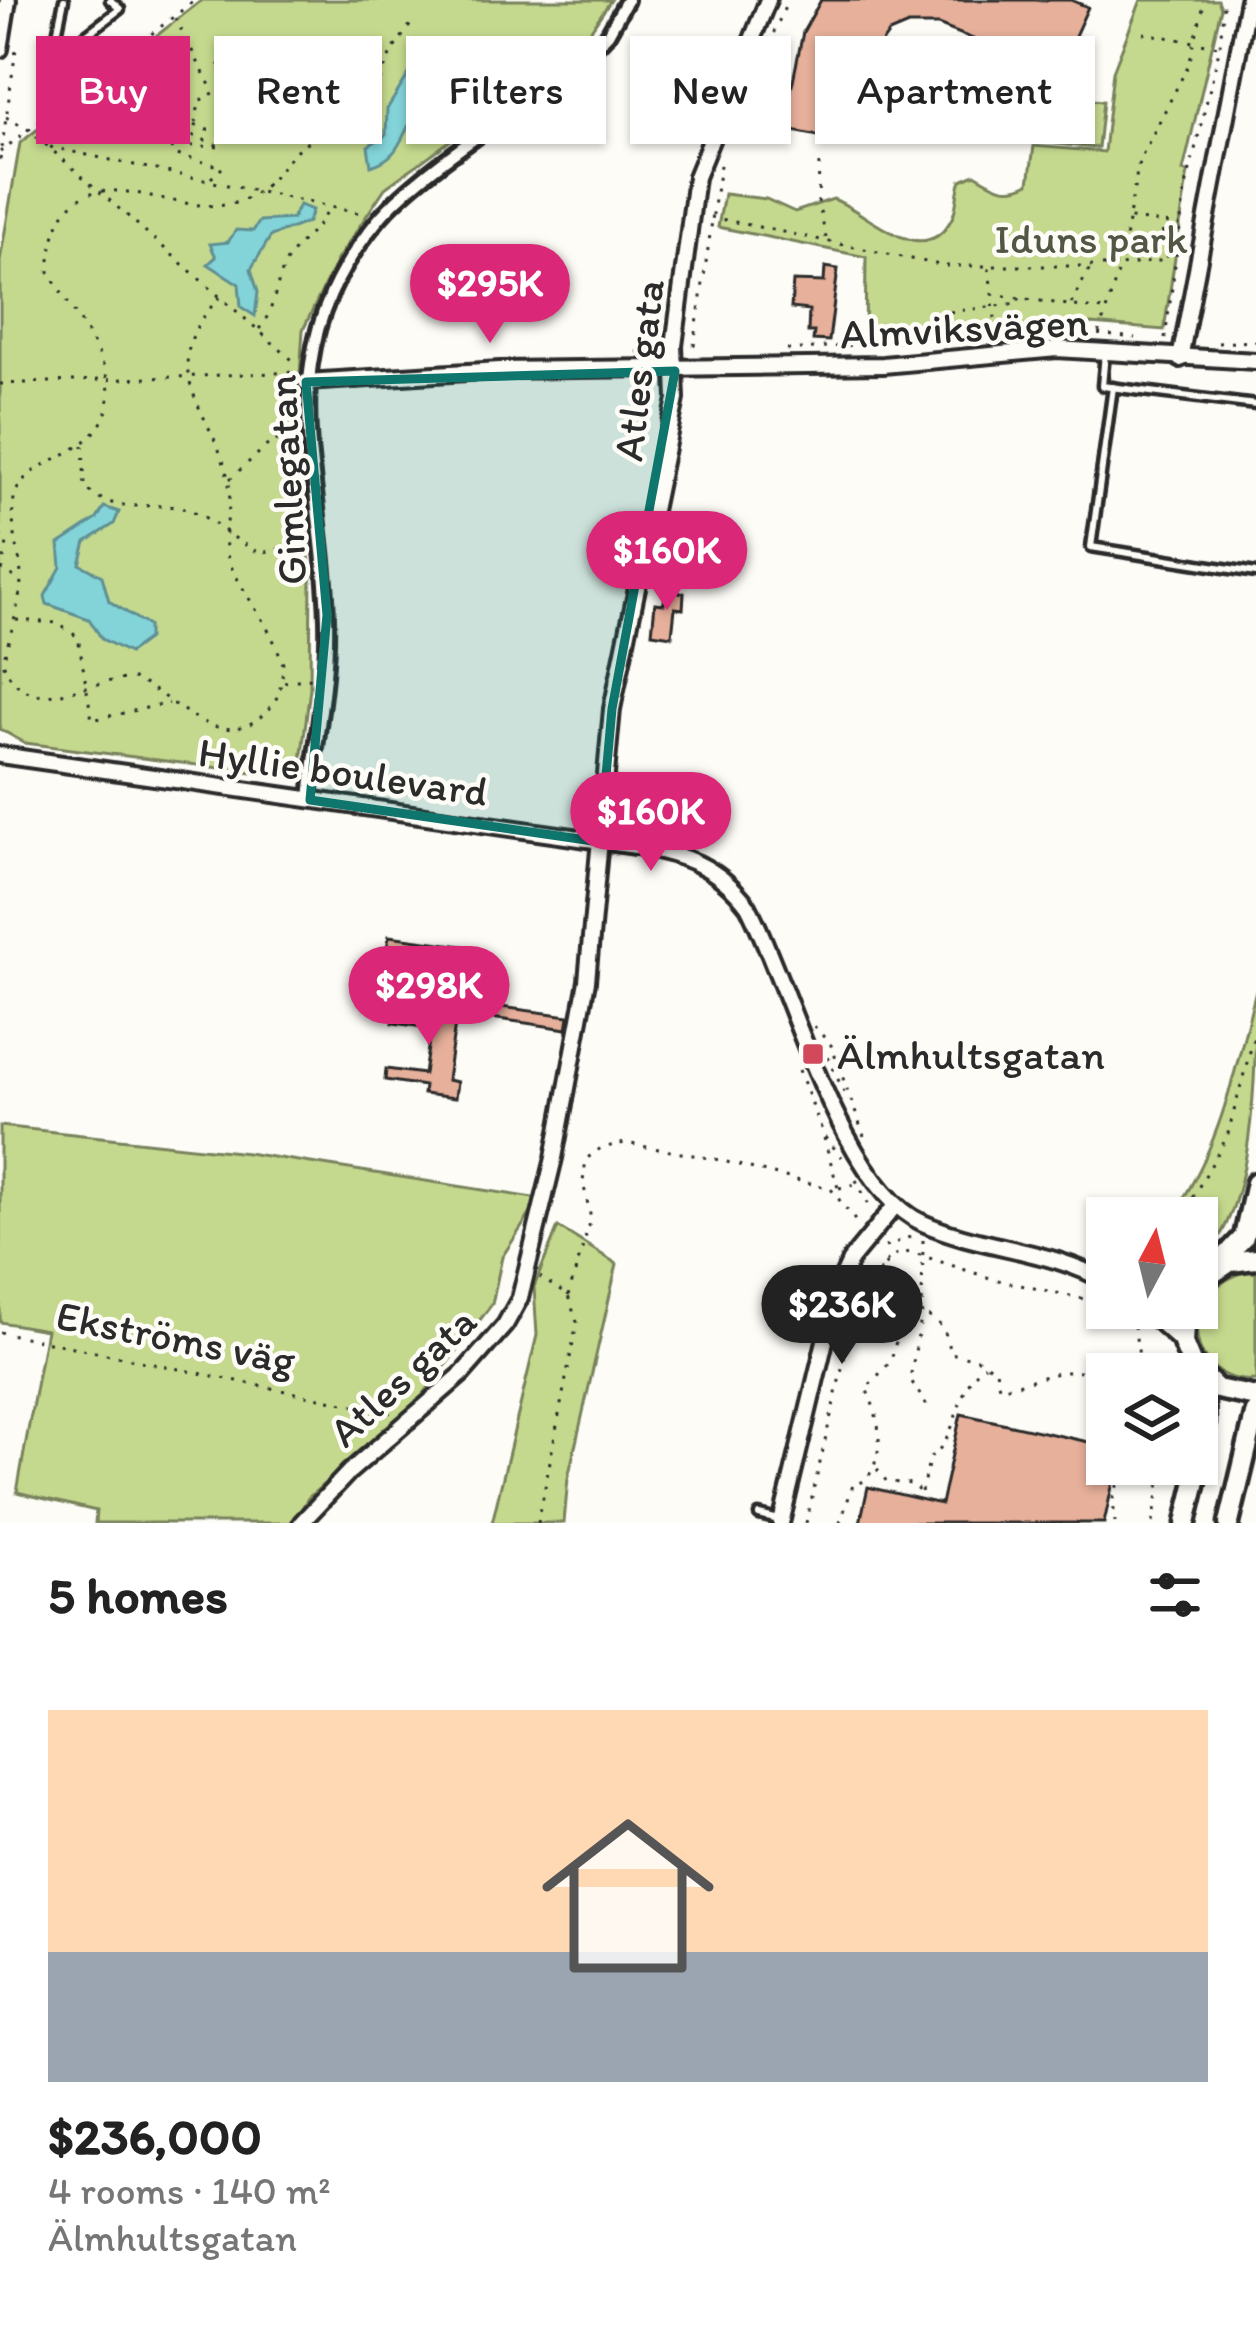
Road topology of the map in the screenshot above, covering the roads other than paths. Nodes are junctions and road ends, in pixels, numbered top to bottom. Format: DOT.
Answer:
graph roads {
  1 [pos="8,0"];
  2 [pos="64,0"];
  3 [pos="110,0"];
  4 [pos="627,0"];
  5 [pos="768,0"];
  6 [pos="1248,0"];
  7 [pos="8,48"];
  8 [pos="1105,353"];
  9 [pos="1180,359"];
  10 [pos="1256,361"];
  11 [pos="675,370"];
  12 [pos="306,377"];
  13 [pos="1113,387"];
  14 [pos="1256,405"];
  15 [pos="1256,573"];
  16 [pos="0,755"];
  17 [pos="310,800"];
  18 [pos="600,842"];
  19 [pos="1256,1183"];
  20 [pos="894,1207"];
  21 [pos="1256,1259"];
  22 [pos="1218,1262"];
  23 [pos="1218,1271"];
  24 [pos="1086,1274"];
  25 [pos="1167,1329"];
  26 [pos="1184,1329"];
  27 [pos="1184,1343"];
  28 [pos="1188,1353"];
  29 [pos="1218,1389"];
  30 [pos="1256,1397"];
  31 [pos="1256,1411"];
  32 [pos="1194,1485"];
  33 [pos="759,1515"];
  34 [pos="782,1522"];
  35 [pos="301,1523"];
  36 [pos="1186,1523"];
  37 [pos="1229,1523"];
  1 -- 7 [label="street"];
  2 -- 3 [label="lane"];
  4 -- 12 [label="street, Gimlegatan"];
  5 -- 11 [label="street, Atles gata"];
  6 -- 9 [label="street"];
  8 -- 9 [label="street, Almviksvägen"];
  8 -- 11 [label="street, Almviksvägen"];
  8 -- 13 [label="lane"];
  9 -- 10 [label="street, Almviksvägen"];
  11 -- 12 [label="street, Almviksvägen"];
  11 -- 18 [label="street, Atles gata"];
  12 -- 17 [label="street, Gimlegatan"];
  13 -- 14 [label="lane"];
  13 -- 15 [label="lane"];
  16 -- 17 [label="street, Hyllie boulevard"];
  17 -- 18 [label="street, Hyllie boulevard"];
  18 -- 20 [label="street, Hyllie boulevard"];
  18 -- 35 [label="street, Atles gata"];
  19 -- 22 [label="main road"];
  20 -- 24 [label="street, Hyllie boulevard"];
  20 -- 34 [label="street"];
  21 -- 23 [label="main road"];
  25 -- 27 [label="street"];
  26 -- 27 [label="main road"];
  27 -- 28 [label="main road"];
  29 -- 30 [label="main road"];
  31 -- 37 [label="main road"];
  32 -- 36 [label="main road"];
  33 -- 34 [label="lane"];
}
